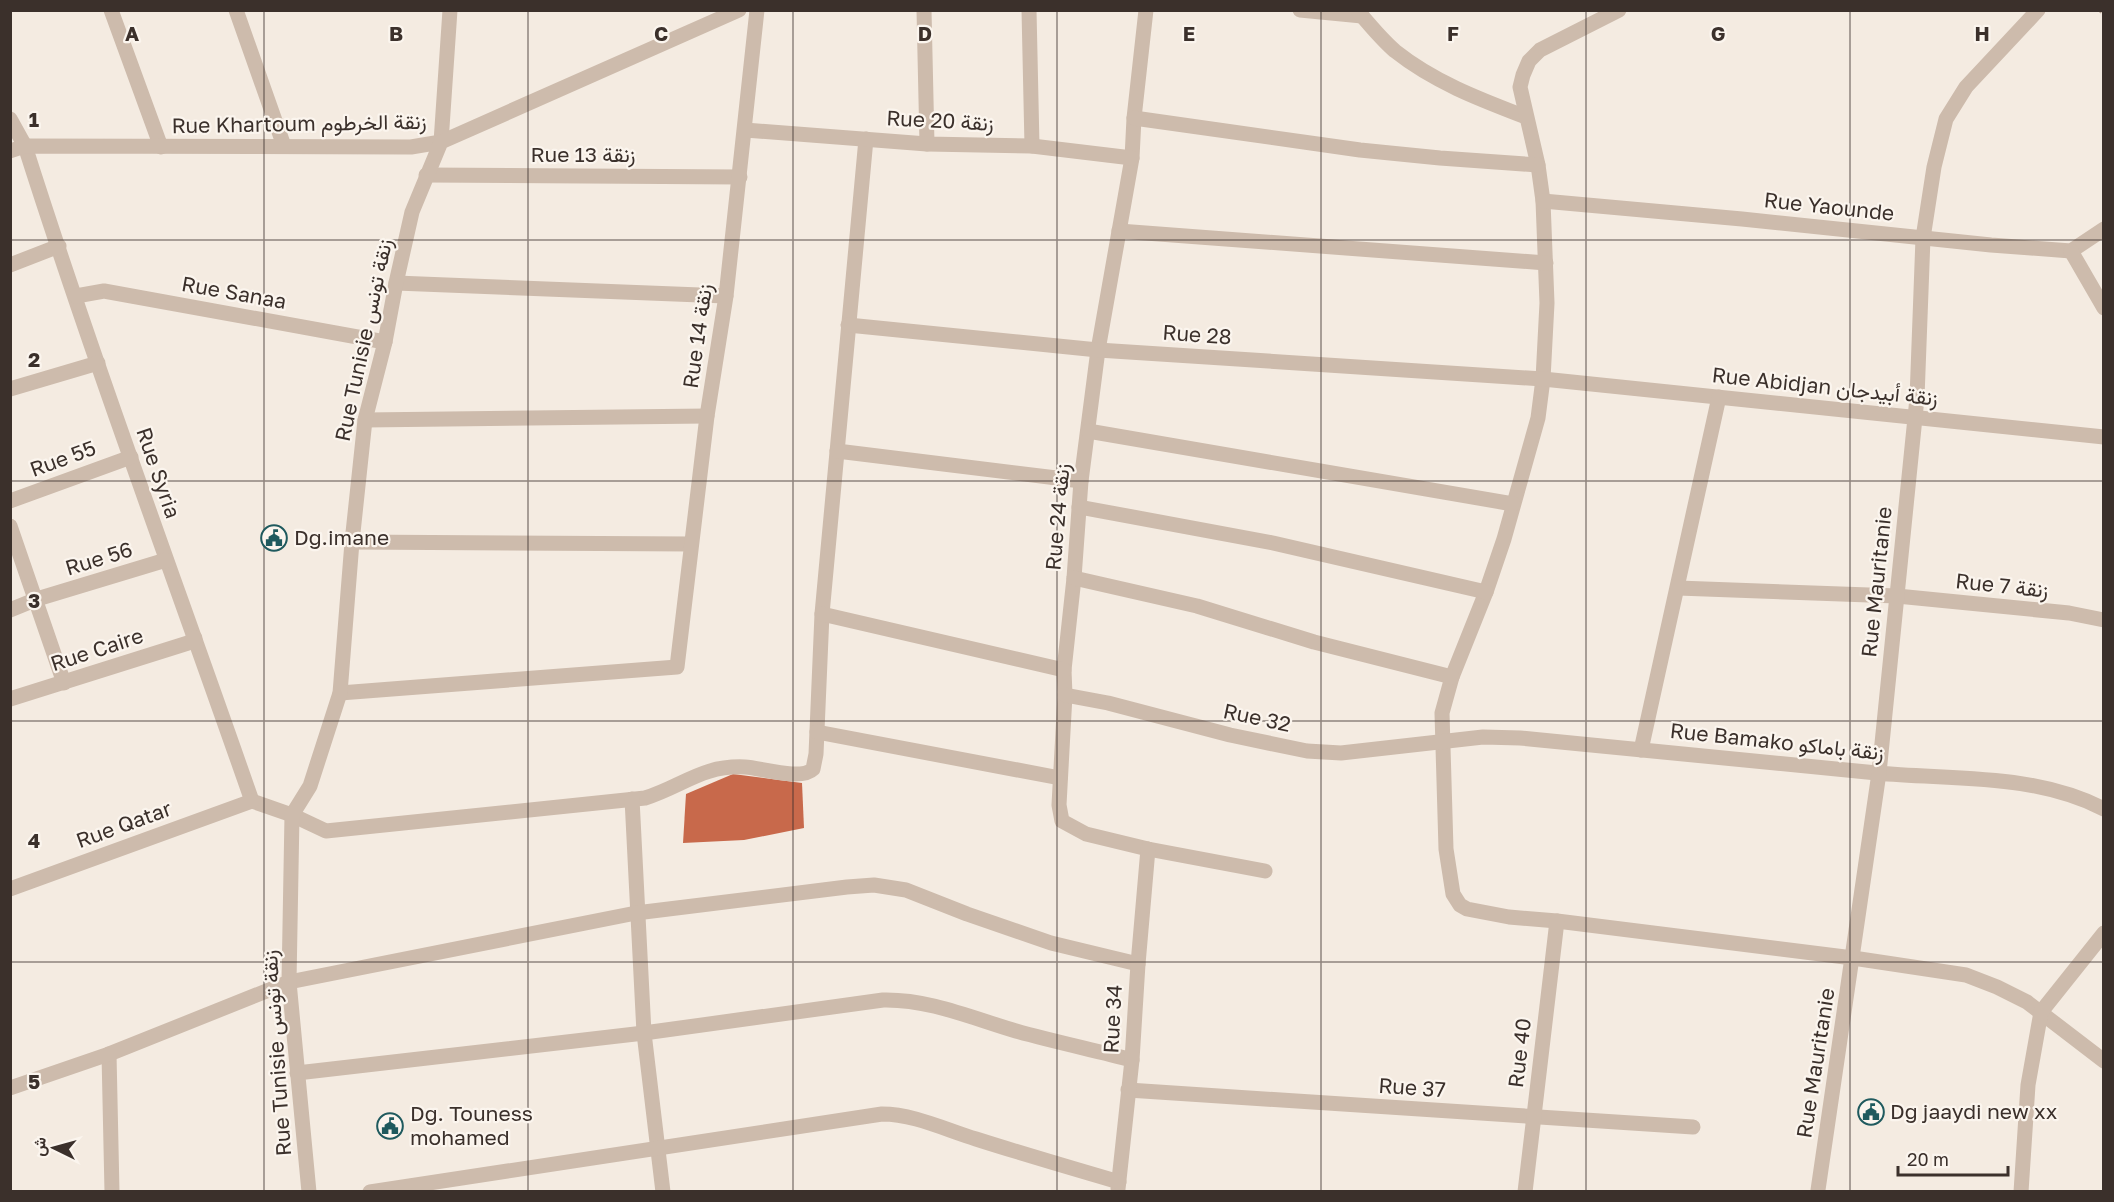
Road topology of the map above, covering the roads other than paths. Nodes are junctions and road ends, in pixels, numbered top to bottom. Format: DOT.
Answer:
graph roads {
  1 [pos="111,10"];
  2 [pos="236,10"];
  3 [pos="450,10"];
  4 [pos="739,10"];
  5 [pos="757,10"];
  6 [pos="924,10"];
  7 [pos="1029,10"];
  8 [pos="1146,10"];
  9 [pos="1300,10"];
  10 [pos="1619,10"];
  11 [pos="2038,10"];
  12 [pos="1359,13"];
  13 [pos="1526,117"];
  14 [pos="10,118"];
  15 [pos="1134,118"];
  16 [pos="745,130"];
  17 [pos="867,139"];
  18 [pos="441,142"];
  19 [pos="927,144"];
  20 [pos="284,146"];
  21 [pos="1032,146"];
  22 [pos="161,147"];
  23 [pos="18,148"];
  24 [pos="1132,158"];
  25 [pos="1538,165"];
  26 [pos="426,175"];
  27 [pos="740,177"];
  28 [pos="1543,201"];
  29 [pos="2103,229"];
  30 [pos="1119,231"];
  31 [pos="1923,238"];
  32 [pos="59,246"];
  33 [pos="2071,251"];
  34 [pos="1546,263"];
  35 [pos="10,265"];
  36 [pos="396,283"];
  37 [pos="76,296"];
  38 [pos="726,296"];
  39 [pos="2103,308"];
  40 [pos="848,325"];
  41 [pos="385,342"];
  42 [pos="1098,350"];
  43 [pos="99,363"];
  44 [pos="1543,379"];
  45 [pos="10,389"];
  46 [pos="1719,398"];
  47 [pos="707,416"];
  48 [pos="1915,418"];
  49 [pos="365,420"];
  50 [pos="1088,431"];
  51 [pos="2103,437"];
  52 [pos="837,451"];
  53 [pos="131,457"];
  54 [pos="1081,481"];
  55 [pos="10,501"];
  56 [pos="1513,504"];
  57 [pos="1079,507"];
  58 [pos="10,526"];
  59 [pos="352,542"];
  60 [pos="690,544"];
  61 [pos="166,560"];
  62 [pos="1074,578"];
  63 [pos="1678,588"];
  64 [pos="1486,592"];
  65 [pos="1897,596"];
  66 [pos="37,599"];
  67 [pos="10,610"];
  68 [pos="822,614"];
  69 [pos="2103,620"];
  70 [pos="195,638"];
  71 [pos="1064,670"];
  72 [pos="1452,677"];
  73 [pos="64,683"];
  74 [pos="340,693"];
  75 [pos="1065,695"];
  76 [pos="10,699"];
  77 [pos="817,732"];
  78 [pos="1442,741"];
  79 [pos="1641,750"];
  80 [pos="1879,774"];
  81 [pos="1060,778"];
  82 [pos="632,799"];
  83 [pos="252,801"];
  84 [pos="2103,809"];
  85 [pos="292,815"];
  86 [pos="1148,849"];
  87 [pos="1265,871"];
  88 [pos="10,890"];
  89 [pos="636,913"];
  90 [pos="1557,921"];
  91 [pos="2103,933"];
  92 [pos="1853,958"];
  93 [pos="1138,964"];
  94 [pos="289,982"];
  95 [pos="2041,1012"];
  96 [pos="644,1034"];
  97 [pos="110,1054"];
  98 [pos="1132,1060"];
  99 [pos="2103,1061"];
  100 [pos="297,1073"];
  101 [pos="10,1088"];
  102 [pos="1128,1090"];
  103 [pos="1533,1117"];
  104 [pos="1693,1127"];
  105 [pos="658,1146"];
  106 [pos="1119,1186"];
  107 [pos="112,1191"];
  108 [pos="309,1191"];
  109 [pos="370,1191"];
  110 [pos="663,1191"];
  111 [pos="1525,1191"];
  112 [pos="1815,1191"];
  113 [pos="2021,1191"];
  1 -- 22 [label="street"];
  2 -- 20 [label="street"];
  3 -- 18 [label="street, Rue Khartoum زنقة الخرطوم"];
  4 -- 18 [label="street"];
  5 -- 16 [label="street, Rue 14 زنقة"];
  6 -- 19 [label="street"];
  7 -- 21 [label="street"];
  8 -- 15 [label="street, Rue 24 زنقة"];
  9 -- 12 [label="street"];
  10 -- 13 [label="street"];
  11 -- 31 [label="street, Rue Mauritanie"];
  12 -- 13 [label="street"];
  13 -- 25 [label="street"];
  14 -- 23 [label="street, Rue Syria"];
  15 -- 24 [label="street, Rue 24 زنقة"];
  15 -- 25 [label="street"];
  16 -- 17 [label="street, Rue 20 زنقة"];
  16 -- 27 [label="street, Rue 14 زنقة"];
  17 -- 19 [label="street, Rue 20 زنقة"];
  17 -- 40 [label="street"];
  18 -- 20 [label="street, Rue Khartoum زنقة الخرطوم"];
  18 -- 26 [label="street, Rue Tunisie زنقة تونس"];
  19 -- 21 [label="street, Rue 20 زنقة"];
  20 -- 22 [label="street, Rue Khartoum زنقة الخرطوم"];
  21 -- 24 [label="street, Rue 20 زنقة"];
  22 -- 23 [label="street, Rue Khartoum زنقة الخرطوم"];
  23 -- 32 [label="street, Rue Syria"];
  24 -- 30 [label="street, Rue 24 زنقة"];
  25 -- 28 [label="street"];
  26 -- 27 [label="street, Rue 13 زنقة"];
  26 -- 36 [label="street, Rue Tunisie زنقة تونس"];
  27 -- 38 [label="street, Rue 14 زنقة"];
  28 -- 31 [label="street, Rue Yaounde"];
  28 -- 34 [label="street"];
  29 -- 33 [label="street"];
  30 -- 34 [label="street"];
  30 -- 42 [label="street, Rue 24 زنقة"];
  31 -- 33 [label="street, Rue Yaounde"];
  31 -- 48 [label="street, Rue Mauritanie"];
  32 -- 35 [label="street"];
  32 -- 37 [label="street, Rue Syria"];
  33 -- 39 [label="street"];
  34 -- 44 [label="street"];
  36 -- 38 [label="street"];
  36 -- 41 [label="street, Rue Tunisie زنقة تونس"];
  37 -- 41 [label="street, Rue Sanaa"];
  37 -- 43 [label="street, Rue Syria"];
  38 -- 47 [label="street, Rue 14 زنقة"];
  40 -- 42 [label="street, Rue 28"];
  40 -- 52 [label="street"];
  41 -- 49 [label="street, Rue Tunisie زنقة تونس"];
  42 -- 44 [label="street, Rue 28"];
  42 -- 50 [label="street, Rue 24 زنقة"];
  43 -- 45 [label="street"];
  43 -- 53 [label="street, Rue Syria"];
  44 -- 46 [label="street, Rue Abidjan زنقة أبيدجان"];
  44 -- 56 [label="street"];
  46 -- 48 [label="street, Rue Abidjan زنقة أبيدجان"];
  46 -- 63 [label="street"];
  47 -- 49 [label="street"];
  47 -- 60 [label="street, Rue 14 زنقة"];
  48 -- 51 [label="street, Rue Abidjan زنقة أبيدجان"];
  48 -- 65 [label="street, Rue Mauritanie"];
  49 -- 59 [label="street, Rue Tunisie زنقة تونس"];
  50 -- 54 [label="street, Rue 24 زنقة"];
  50 -- 56 [label="street"];
  52 -- 54 [label="street"];
  52 -- 68 [label="street"];
  53 -- 55 [label="street, Rue 55"];
  53 -- 61 [label="street, Rue Syria"];
  54 -- 57 [label="street, Rue 24 زنقة"];
  56 -- 64 [label="street"];
  57 -- 62 [label="street, Rue 24 زنقة"];
  57 -- 64 [label="street"];
  58 -- 66 [label="street"];
  59 -- 60 [label="street"];
  59 -- 74 [label="street, Rue Tunisie زنقة تونس"];
  60 -- 74 [label="street, Rue 14 زنقة"];
  61 -- 66 [label="street, Rue 56"];
  61 -- 70 [label="street, Rue Syria"];
  62 -- 71 [label="street, Rue 24 زنقة"];
  62 -- 72 [label="street"];
  63 -- 65 [label="street, Rue 7 زنقة"];
  63 -- 79 [label="street"];
  64 -- 72 [label="street"];
  65 -- 69 [label="street, Rue 7 زنقة"];
  65 -- 80 [label="street, Rue Mauritanie"];
  66 -- 67 [label="street, Rue 56"];
  66 -- 73 [label="street"];
  68 -- 71 [label="street"];
  68 -- 77 [label="street"];
  70 -- 73 [label="street, Rue Caire"];
  70 -- 83 [label="street, Rue Syria"];
  71 -- 75 [label="street, Rue 24 زنقة"];
  72 -- 78 [label="street"];
  73 -- 76 [label="street, Rue Caire"];
  74 -- 85 [label="street, Rue Tunisie زنقة تونس"];
  75 -- 78 [label="street, Rue 32"];
  75 -- 81 [label="street, Rue 24 زنقة"];
  77 -- 81 [label="street"];
  77 -- 82 [label="street"];
  78 -- 79 [label="street, Rue Bamako زنقة باماكو"];
  78 -- 90 [label="street"];
  79 -- 80 [label="street, Rue Bamako زنقة باماكو"];
  80 -- 84 [label="street, Rue Bamako زنقة باماكو"];
  80 -- 92 [label="street, Rue Mauritanie"];
  81 -- 86 [label="street, Rue 24 زنقة"];
  82 -- 85 [label="street"];
  82 -- 89 [label="street"];
  83 -- 85 [label="street"];
  83 -- 88 [label="street, Rue Qatar"];
  85 -- 94 [label="street, Rue Tunisie زنقة تونس"];
  86 -- 87 [label="street, Rue 24 زنقة"];
  86 -- 93 [label="street, Rue 34"];
  89 -- 93 [label="street"];
  89 -- 94 [label="street"];
  89 -- 96 [label="street"];
  90 -- 92 [label="street"];
  90 -- 103 [label="street, Rue 40"];
  91 -- 95 [label="street"];
  92 -- 95 [label="street"];
  92 -- 112 [label="street, Rue Mauritanie"];
  93 -- 98 [label="street, Rue 34"];
  94 -- 97 [label="street"];
  94 -- 100 [label="street, Rue Tunisie زنقة تونس"];
  95 -- 99 [label="street"];
  95 -- 113 [label="street"];
  96 -- 98 [label="street"];
  96 -- 100 [label="street"];
  96 -- 105 [label="street"];
  97 -- 101 [label="street"];
  97 -- 107 [label="street"];
  98 -- 102 [label="street, Rue 34"];
  100 -- 108 [label="street, Rue Tunisie زنقة تونس"];
  102 -- 103 [label="street, Rue 37"];
  102 -- 106 [label="street, Rue 34"];
  103 -- 104 [label="street, Rue 37"];
  103 -- 111 [label="street, Rue 40"];
  105 -- 106 [label="street"];
  105 -- 109 [label="street"];
  105 -- 110 [label="street"];
}
